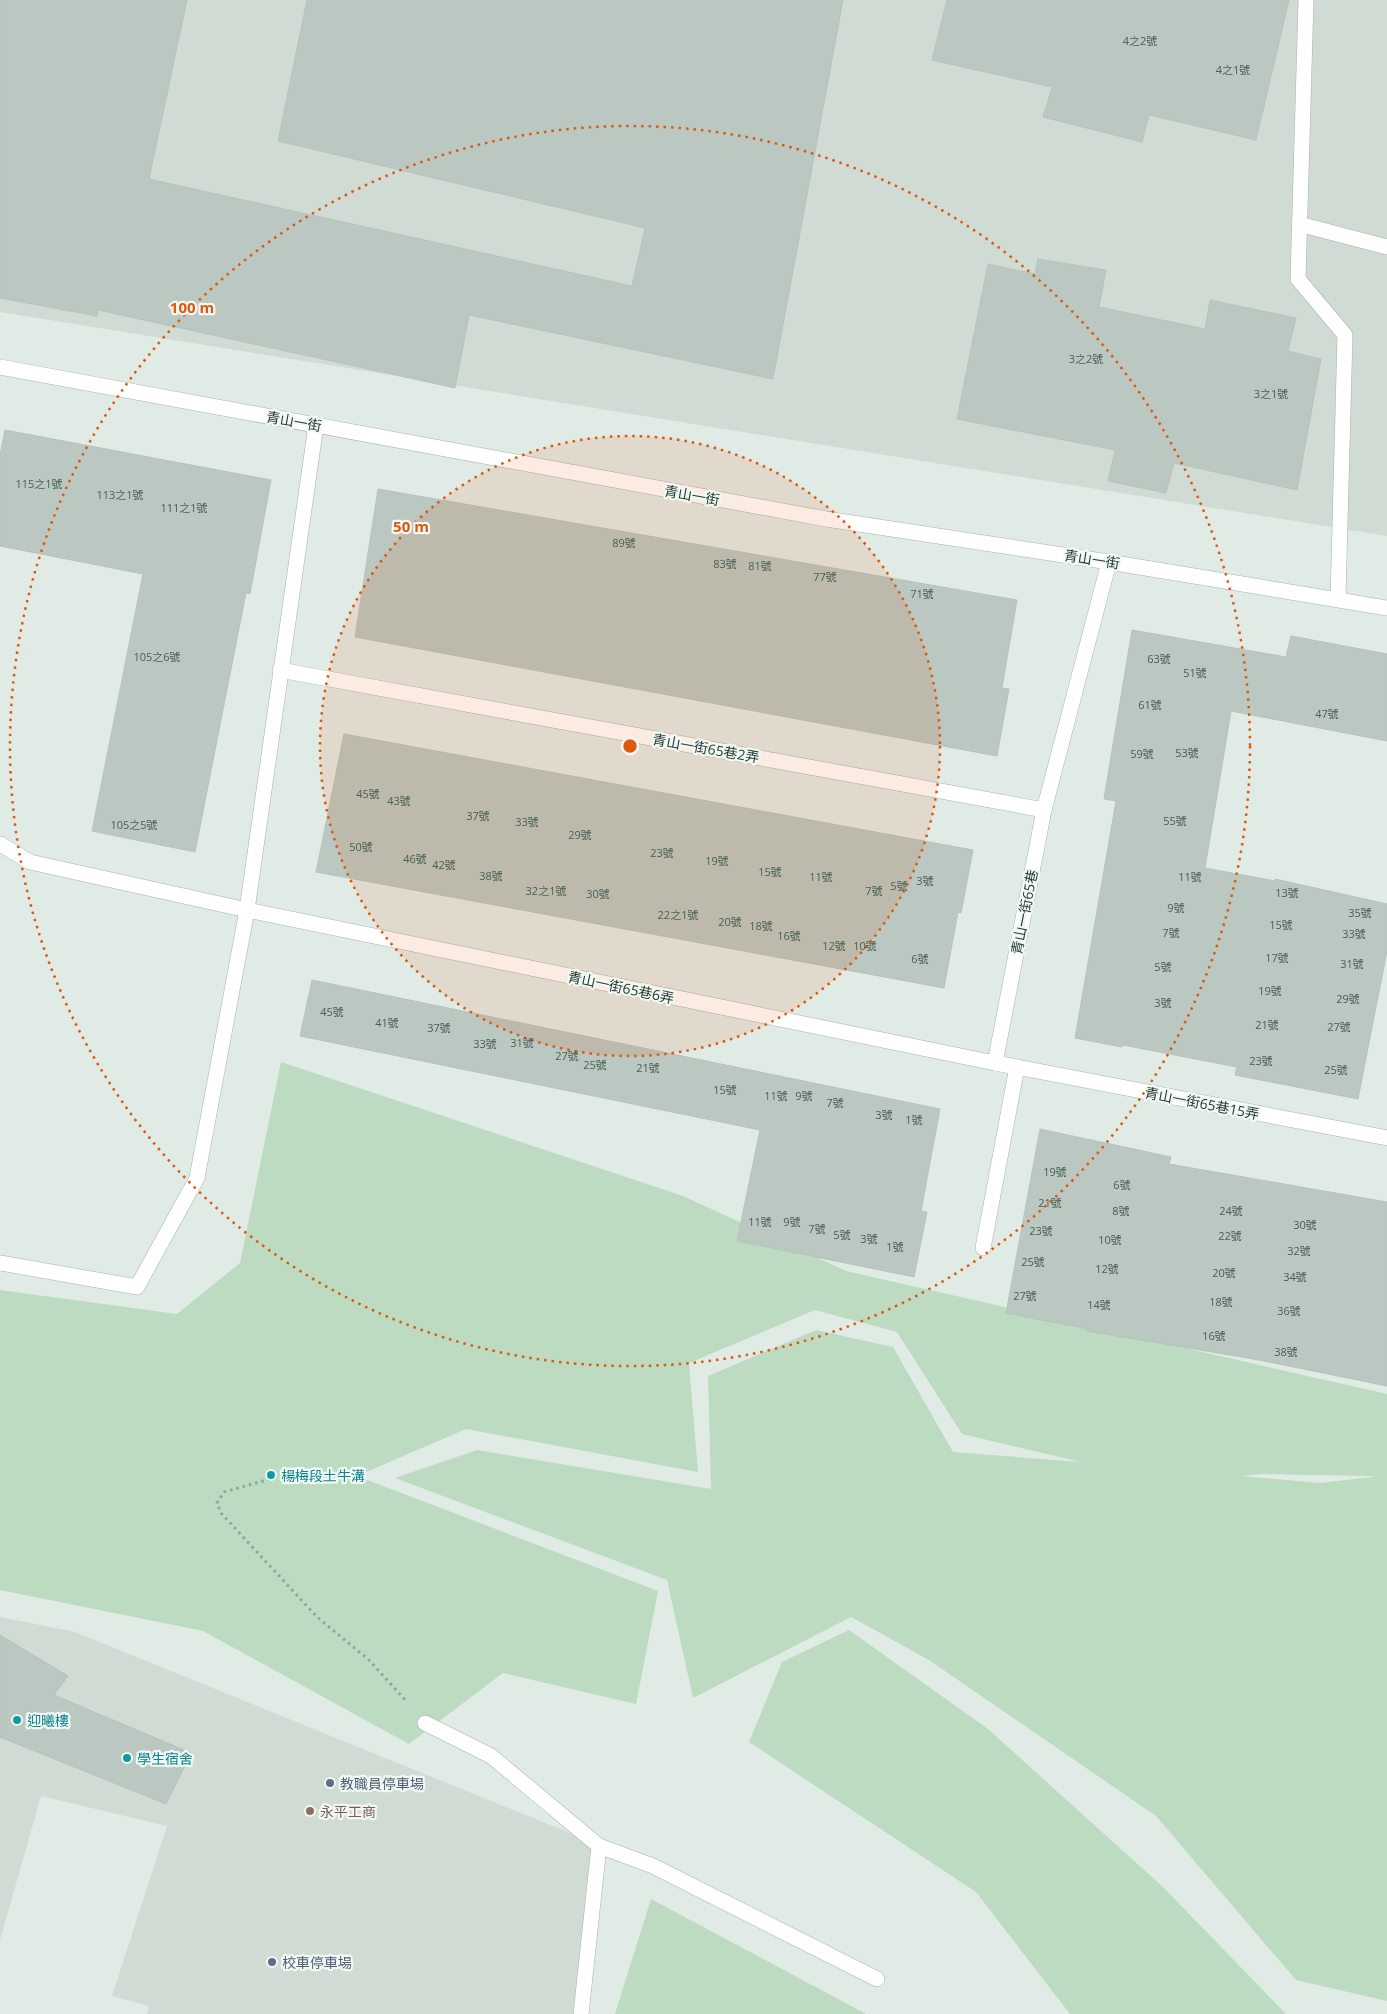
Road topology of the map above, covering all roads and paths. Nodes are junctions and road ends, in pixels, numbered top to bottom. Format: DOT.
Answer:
graph roads {
  1 [pos="1306,0"];
  2 [pos="1300,224"];
  3 [pos="1387,247"];
  4 [pos="0,367"];
  5 [pos="316,425"];
  6 [pos="1110,562"];
  7 [pos="1338,599"];
  8 [pos="1387,608"];
  9 [pos="280,670"];
  10 [pos="1044,810"];
  11 [pos="0,844"];
  12 [pos="247,910"];
  13 [pos="994,1063"];
  14 [pos="1017,1067"];
  15 [pos="1387,1138"];
  16 [pos="983,1248"];
  17 [pos="0,1263"];
  18 [pos="270,1479"];
  19 [pos="425,1723"];
  20 [pos="599,1846"];
  21 [pos="877,1979"];
  22 [pos="581,2014"];
  1 -- 2 [label="street"];
  2 -- 3 [label="street"];
  2 -- 7 [label="street"];
  4 -- 5 [label="street, 青山一街"];
  5 -- 6 [label="street, 青山一街"];
  5 -- 9 [label="street"];
  6 -- 7 [label="street, 青山一街"];
  6 -- 10 [label="street, 青山一街65巷"];
  7 -- 8 [label="street, 青山一街"];
  9 -- 10 [label="street, 青山一街65巷2弄"];
  9 -- 12 [label="street"];
  10 -- 13 [label="street, 青山一街65巷"];
  11 -- 12 [label="street, 青山一街65巷6弄"];
  12 -- 13 [label="street, 青山一街65巷6弄"];
  12 -- 17 [label="street"];
  13 -- 14 [label="street"];
  14 -- 15 [label="street, 青山一街65巷15弄"];
  14 -- 16 [label="street"];
  18 -- 19 [label="path"];
  19 -- 20 [label="street"];
  20 -- 21 [label="street"];
  20 -- 22 [label="street"];
}
